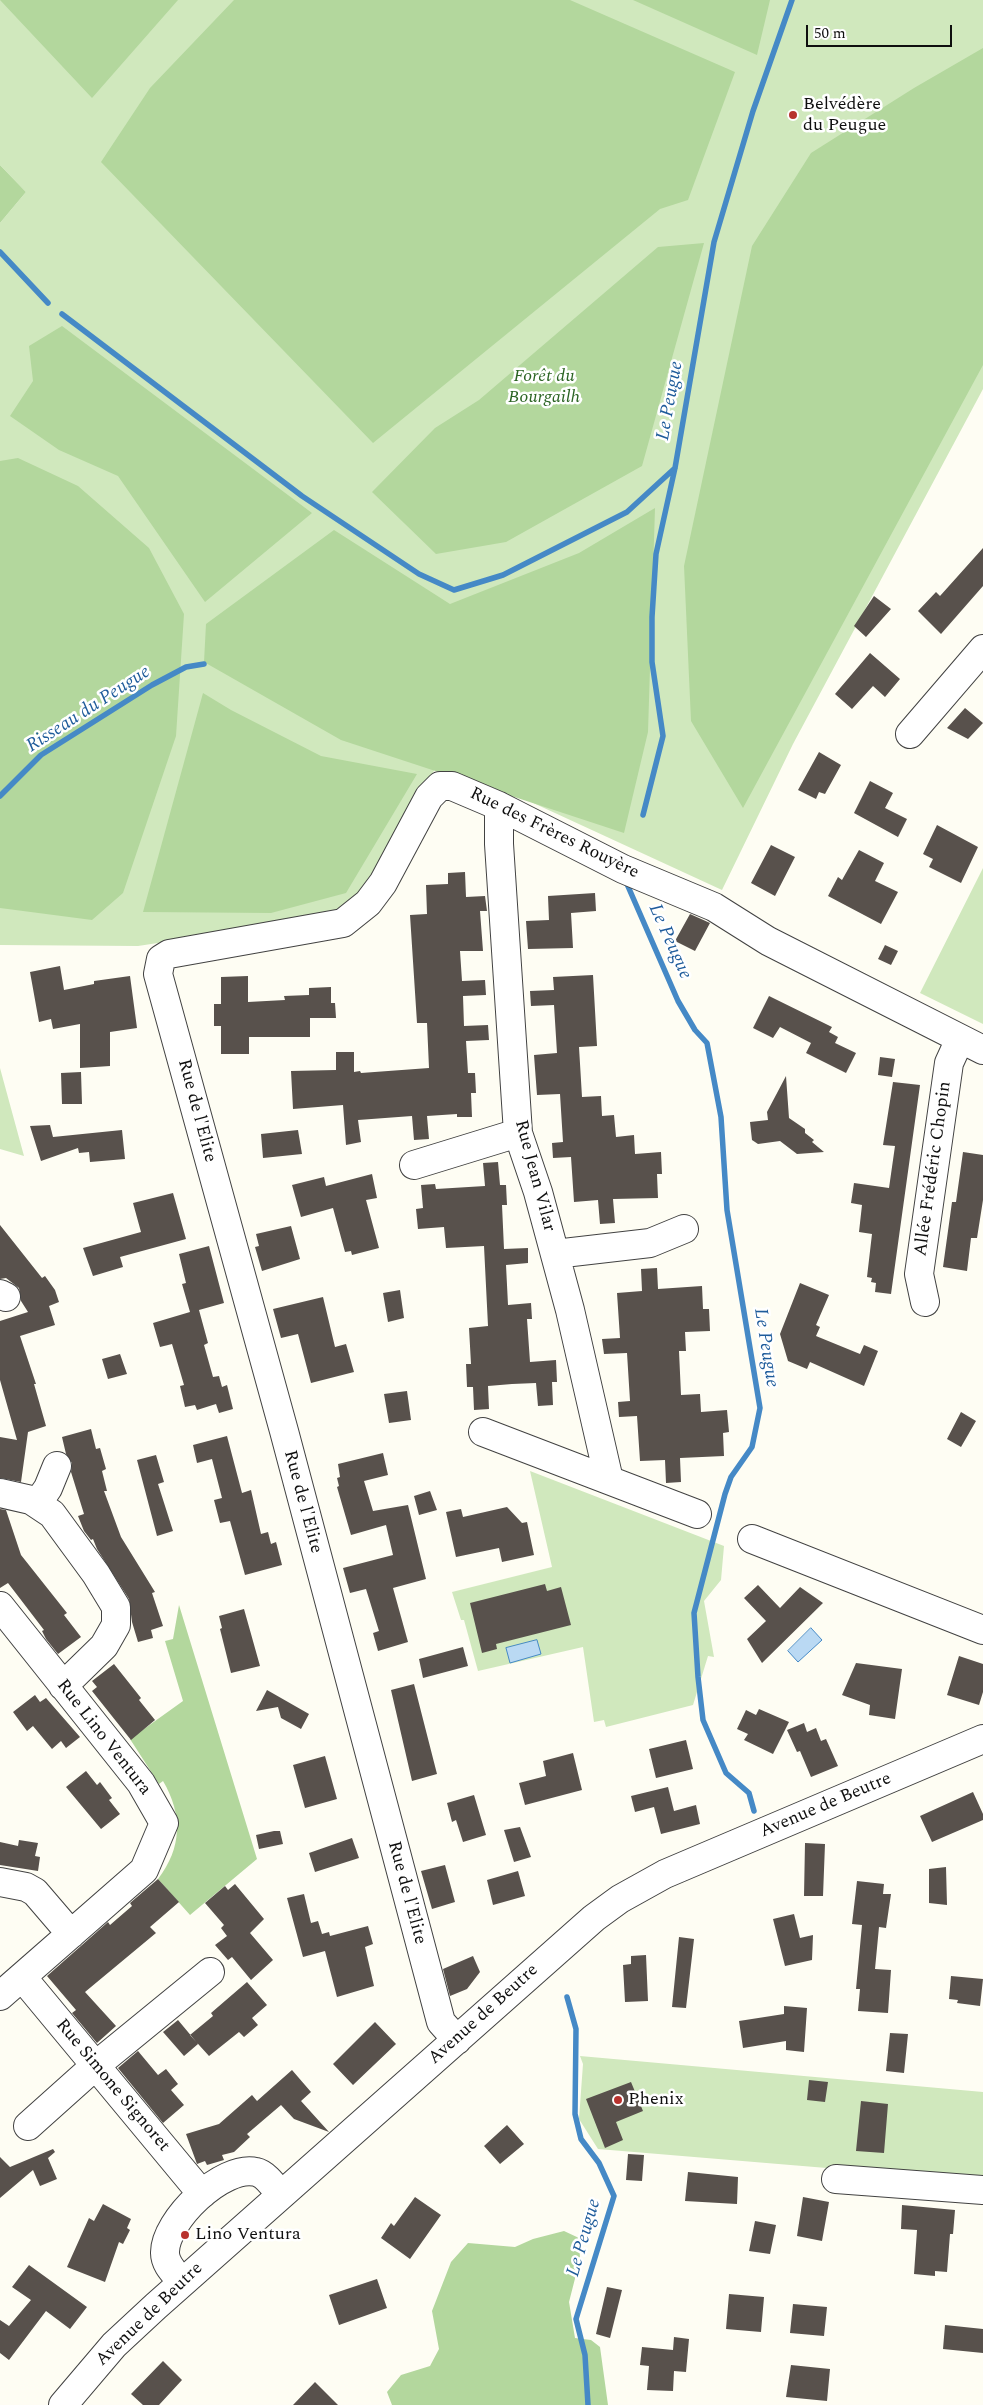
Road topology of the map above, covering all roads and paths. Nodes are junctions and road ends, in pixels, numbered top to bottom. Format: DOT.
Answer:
graph roads {
  1 [pos="983,649"];
  2 [pos="910,734"];
  3 [pos="499,806"];
  4 [pos="161,959"];
  5 [pos="971,1045"];
  6 [pos="518,1133"];
  7 [pos="414,1165"];
  8 [pos="684,1229"];
  9 [pos="555,1254"];
  10 [pos="925,1302"];
  11 [pos="484,1432"];
  12 [pos="57,1466"];
  13 [pos="609,1480"];
  14 [pos="0,1493"];
  15 [pos="37,1504"];
  16 [pos="697,1514"];
  17 [pos="752,1539"];
  18 [pos="0,1606"];
  19 [pos="983,1630"];
  20 [pos="63,1686"];
  21 [pos="983,1739"];
  22 [pos="0,1882"];
  23 [pos="71,1934"];
  24 [pos="210,1972"];
  25 [pos="22,1977"];
  26 [pos="0,1996"];
  27 [pos="457,2040"];
  28 [pos="94,2066"];
  29 [pos="28,2126"];
  30 [pos="836,2178"];
  31 [pos="983,2190"];
  32 [pos="202,2194"];
  33 [pos="281,2195"];
  34 [pos="182,2282"];
  35 [pos="63,2405"];
  1 -- 2 [label="street"];
  3 -- 4 [label="street, Rue des Frères Rouyère"];
  3 -- 5 [label="street, Rue des Frères Rouyère"];
  3 -- 6 [label="street, Rue Jean Vilar"];
  4 -- 27 [label="street, Rue de l'Elite"];
  5 -- 10 [label="street, Allée Frédéric Chopin"];
  6 -- 7 [label="street"];
  6 -- 9 [label="street, Rue Jean Vilar"];
  8 -- 9 [label="street"];
  9 -- 13 [label="street, Rue Jean Vilar"];
  11 -- 13 [label="street"];
  12 -- 15 [label="street"];
  13 -- 16 [label="street"];
  14 -- 15 [label="street"];
  15 -- 20 [label="street"];
  17 -- 19 [label="street"];
  18 -- 20 [label="street, Rue Lino Ventura"];
  20 -- 23 [label="street, Rue Lino Ventura"];
  21 -- 27 [label="street, Avenue de Beutre"];
  22 -- 23 [label="street"];
  23 -- 25 [label="street, Rue Lino Ventura"];
  24 -- 28 [label="street"];
  25 -- 26 [label="street, Rue Lino Ventura"];
  25 -- 28 [label="street, Rue Simone Signoret"];
  27 -- 33 [label="street, Avenue de Beutre"];
  28 -- 29 [label="street"];
  28 -- 32 [label="street, Rue Simone Signoret"];
  30 -- 31 [label="street"];
  32 -- 33 [label="street"];
  32 -- 34 [label="street"];
  33 -- 34 [label="street, Avenue de Beutre"];
  34 -- 35 [label="street, Avenue de Beutre"];
}
